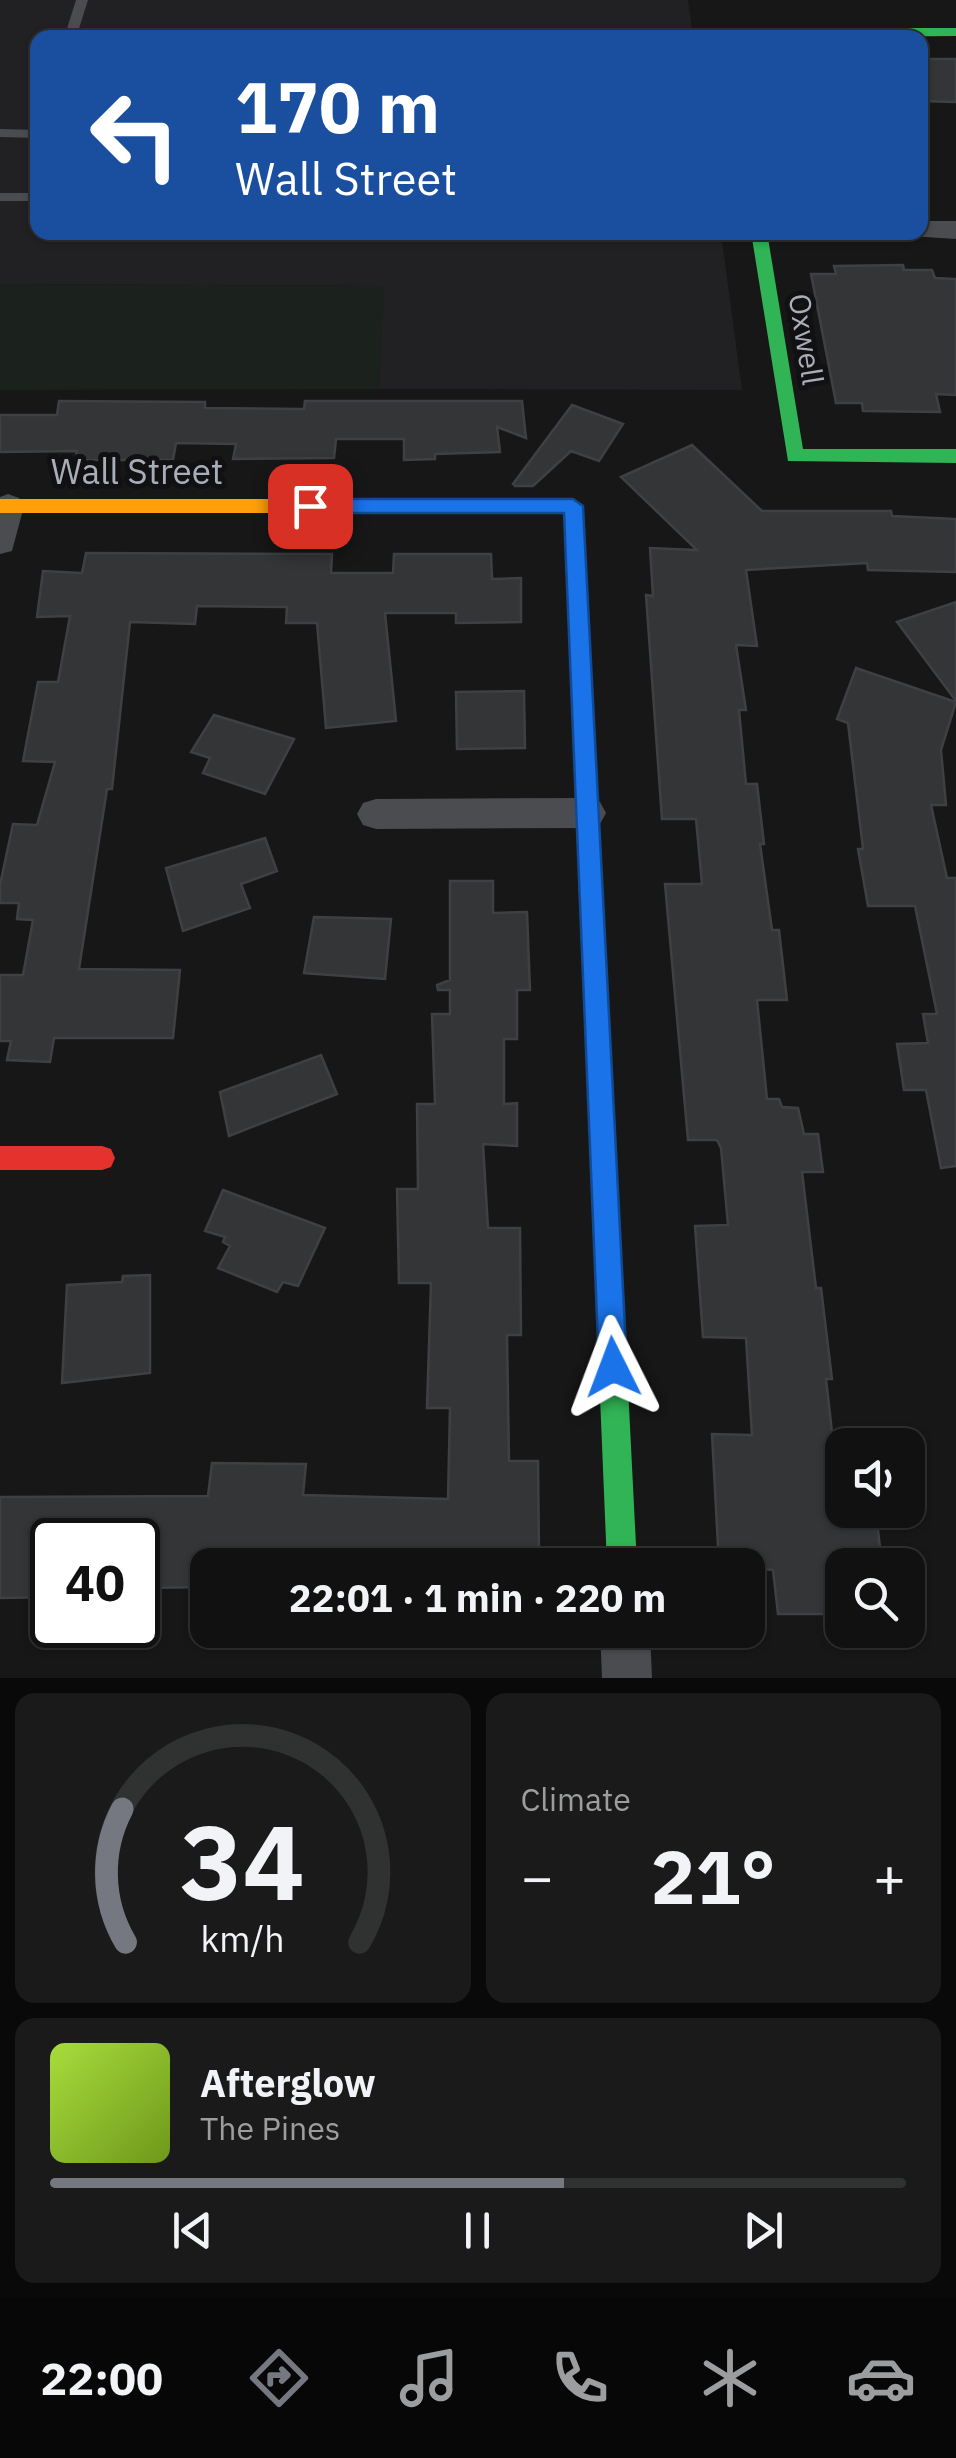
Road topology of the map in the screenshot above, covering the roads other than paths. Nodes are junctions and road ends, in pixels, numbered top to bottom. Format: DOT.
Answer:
graph roads {
  1 [pos="82,0"];
  2 [pos="73,30"];
  3 [pos="928,32"];
  4 [pos="956,32"];
  5 [pos="0,133"];
  6 [pos="30,134"];
  7 [pos="0,197"];
  8 [pos="30,197"];
  9 [pos="928,230"];
  10 [pos="956,230"];
  11 [pos="760,240"];
  12 [pos="956,456"];
  13 [pos="4,506"];
  14 [pos="0,542"];
  15 [pos="587,813"];
  16 [pos="376,814"];
  17 [pos="0,1158"];
  18 [pos="102,1158"];
  19 [pos="621,1548"];
  20 [pos="626,1648"];
  21 [pos="628,1678"];
  1 -- 2 [label="lane"];
  3 -- 4 [label="street"];
  5 -- 6 [label="lane"];
  7 -- 8 [label="lane"];
  9 -- 10 [label="street"];
  11 -- 12 [label="street, Oxwell"];
  13 -- 14 [label="street"];
  13 -- 15 [label="street, Wall Street"];
  15 -- 16 [label="street"];
  15 -- 19 [label="street"];
  17 -- 18 [label="street"];
  20 -- 21 [label="street"];
}
